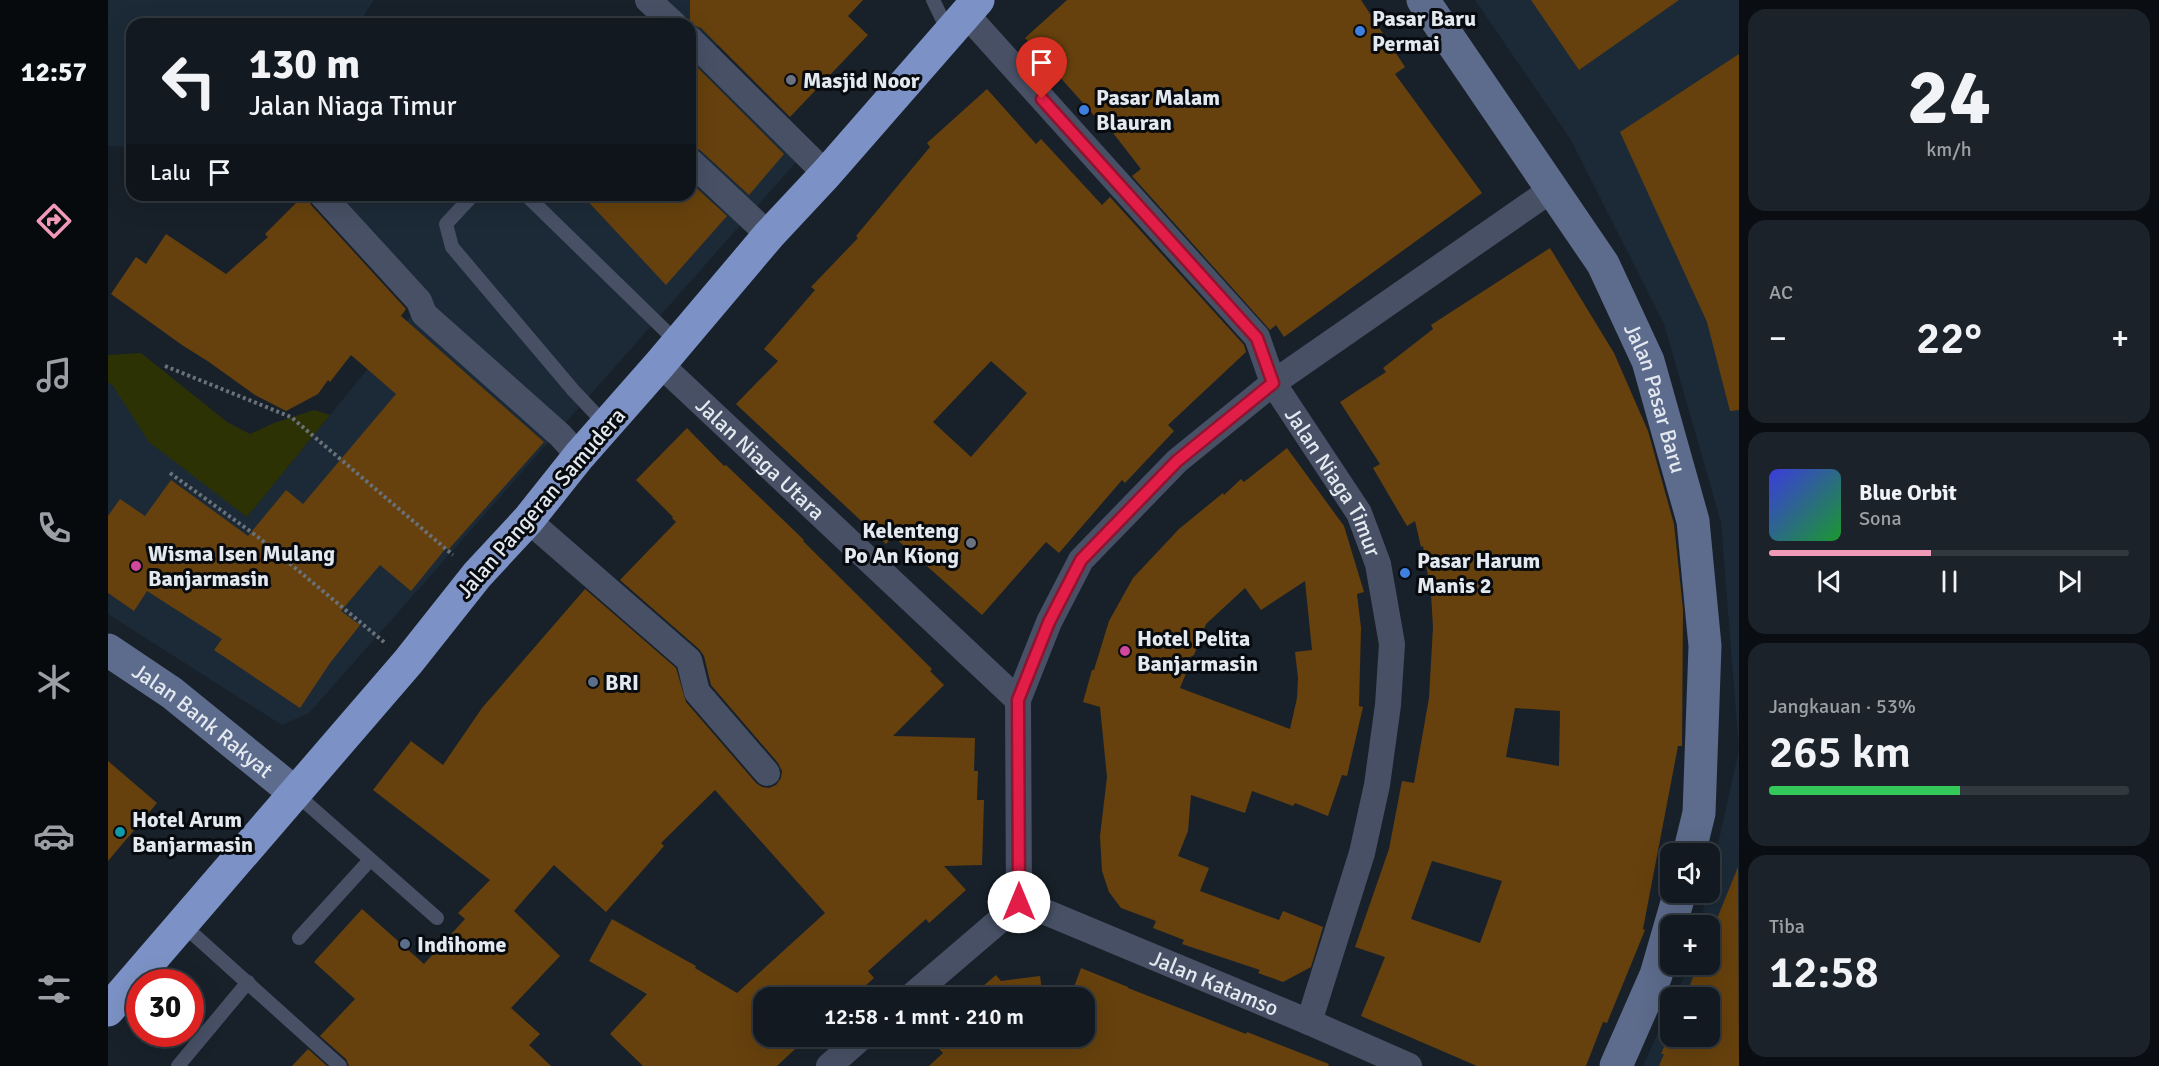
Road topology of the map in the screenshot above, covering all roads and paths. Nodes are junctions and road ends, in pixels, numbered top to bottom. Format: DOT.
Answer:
graph roads {
  1 [pos="648,0"];
  2 [pos="933,0"];
  3 [pos="1423,0"];
  4 [pos="964,16"];
  5 [pos="668,18"];
  6 [pos="696,45"];
  7 [pos="696,167"];
  8 [pos="826,174"];
  9 [pos="1551,190"];
  10 [pos="327,201"];
  11 [pos="467,201"];
  12 [pos="531,201"];
  13 [pos="769,235"];
  14 [pos="669,353"];
  15 [pos="165,366"];
  16 [pos="1273,383"];
  17 [pos="606,425"];
  18 [pos="579,456"];
  19 [pos="170,473"];
  20 [pos="528,520"];
  21 [pos="477,575"];
  22 [pos="108,650"];
  23 [pos="408,662"];
  24 [pos="1018,700"];
  25 [pos="767,773"];
  26 [pos="295,793"];
  27 [pos="1692,843"];
  28 [pos="370,860"];
  29 [pos="1019,902"];
  30 [pos="1677,903"];
  31 [pos="437,918"];
  32 [pos="182,924"];
  33 [pos="299,938"];
  34 [pos="248,982"];
  35 [pos="922,987"];
  36 [pos="108,1010"];
  37 [pos="1309,1022"];
  38 [pos="851,1047"];
  39 [pos="178,1066"];
  40 [pos="340,1066"];
  41 [pos="829,1066"];
  42 [pos="1409,1066"];
  43 [pos="1616,1066"];
  1 -- 5 [label="street"];
  2 -- 4 [label="lane"];
  3 -- 9 [label="street, Jalan Pasar Baru"];
  4 -- 8 [label="highway, Jalan Pangeran Samudera"];
  4 -- 16 [label="street, Jalan Niaga Timur"];
  6 -- 8 [label="street"];
  7 -- 13 [label="street"];
  8 -- 13 [label="highway, Jalan Pangeran Samudera"];
  9 -- 16 [label="street"];
  9 -- 27 [label="street, Jalan Pasar Baru"];
  10 -- 18 [label="street"];
  11 -- 17 [label="lane"];
  12 -- 14 [label="lane"];
  13 -- 14 [label="highway, Jalan Pangeran Samudera"];
  14 -- 17 [label="highway, Jalan Pangeran Samudera"];
  14 -- 24 [label="street, Jalan Niaga Utara"];
  15 -- 21 [label="path"];
  16 -- 24 [label="street"];
  16 -- 37 [label="street, Jalan Niaga Timur"];
  17 -- 18 [label="highway, Jalan Pangeran Samudera"];
  18 -- 20 [label="highway, Jalan Pangeran Samudera"];
  19 -- 23 [label="path"];
  20 -- 21 [label="highway, Jalan Pangeran Samudera"];
  20 -- 25 [label="street"];
  21 -- 23 [label="highway, Jalan Pangeran Samudera"];
  22 -- 26 [label="street, Jalan Bank Rakyat"];
  23 -- 26 [label="highway, Jalan Pangeran Samudera"];
  24 -- 29 [label="street"];
  26 -- 28 [label="lane"];
  26 -- 32 [label="highway, Jalan Pangeran Samudera"];
  28 -- 31 [label="lane"];
  28 -- 33 [label="lane"];
  29 -- 35 [label="street"];
  29 -- 37 [label="street, Jalan Katamso"];
  30 -- 43 [label="street"];
  32 -- 34 [label="lane"];
  32 -- 36 [label="highway, Jalan Pangeran Samudera"];
  34 -- 39 [label="lane"];
  34 -- 40 [label="lane"];
  37 -- 42 [label="street, Jalan Katamso"];
  38 -- 41 [label="street"];
}
